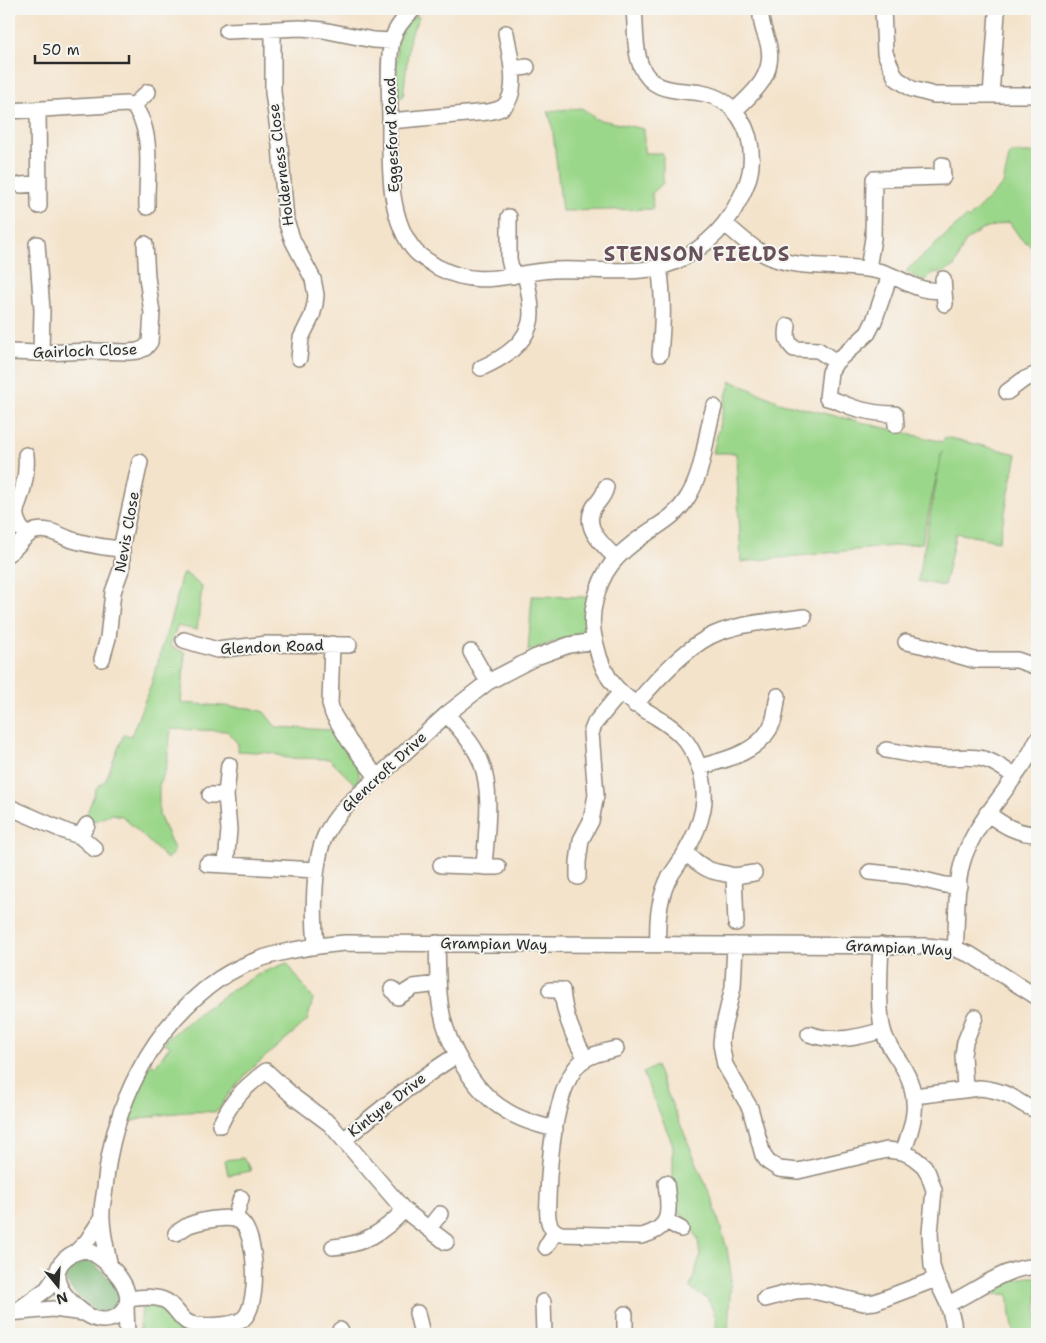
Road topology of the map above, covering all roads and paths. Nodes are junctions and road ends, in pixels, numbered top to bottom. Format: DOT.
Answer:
graph roads {
  1 [pos="414,9"];
  2 [pos="634,9"];
  3 [pos="882,9"];
  4 [pos="757,10"];
  5 [pos="996,12"];
  6 [pos="273,30"];
  7 [pos="227,31"];
  8 [pos="506,33"];
  9 [pos="392,41"];
  10 [pos="527,67"];
  11 [pos="512,68"];
  12 [pos="148,92"];
  13 [pos="1037,95"];
  14 [pos="991,96"];
  15 [pos="133,106"];
  16 [pos="38,109"];
  17 [pos="735,110"];
  18 [pos="9,111"];
  19 [pos="390,121"];
  20 [pos="942,165"];
  21 [pos="38,184"];
  22 [pos="21,185"];
  23 [pos="39,206"];
  24 [pos="147,207"];
  25 [pos="509,217"];
  26 [pos="725,224"];
  27 [pos="37,244"];
  28 [pos="145,244"];
  29 [pos="659,266"];
  30 [pos="868,269"];
  31 [pos="519,275"];
  32 [pos="890,275"];
  33 [pos="943,291"];
  34 [pos="788,326"];
  35 [pos="9,352"];
  36 [pos="41,353"];
  37 [pos="299,354"];
  38 [pos="660,354"];
  39 [pos="836,362"];
  40 [pos="482,368"];
  41 [pos="1037,374"];
  42 [pos="1007,392"];
  43 [pos="714,407"];
  44 [pos="896,414"];
  45 [pos="26,455"];
  46 [pos="140,462"];
  47 [pos="606,487"];
  48 [pos="26,536"];
  49 [pos="122,549"];
  50 [pos="9,553"];
  51 [pos="615,558"];
  52 [pos="804,617"];
  53 [pos="184,640"];
  54 [pos="595,641"];
  55 [pos="906,643"];
  56 [pos="332,644"];
  57 [pos="349,644"];
  58 [pos="471,652"];
  59 [pos="101,659"];
  60 [pos="1037,668"];
  61 [pos="488,682"];
  62 [pos="620,693"];
  63 [pos="778,696"];
  64 [pos="635,705"];
  65 [pos="447,714"];
  66 [pos="1037,740"];
  67 [pos="886,750"];
  68 [pos="229,765"];
  69 [pos="699,767"];
  70 [pos="377,777"];
  71 [pos="1015,777"];
  72 [pos="210,795"];
  73 [pos="226,795"];
  74 [pos="9,807"];
  75 [pos="987,813"];
  76 [pos="1037,834"];
  77 [pos="95,848"];
  78 [pos="686,853"];
  79 [pos="207,864"];
  80 [pos="226,864"];
  81 [pos="441,865"];
  82 [pos="316,870"];
  83 [pos="870,872"];
  84 [pos="754,873"];
  85 [pos="734,876"];
  86 [pos="578,877"];
  87 [pos="959,886"];
  88 [pos="736,922"];
  89 [pos="438,943"];
  90 [pos="658,945"];
  91 [pos="735,945"];
  92 [pos="882,945"];
  93 [pos="316,946"];
  94 [pos="955,949"];
  95 [pos="438,984"];
  96 [pos="392,989"];
  97 [pos="550,990"];
  98 [pos="1037,997"];
  99 [pos="975,1017"];
  100 [pos="883,1030"];
  101 [pos="809,1034"];
  102 [pos="616,1049"];
  103 [pos="457,1055"];
  104 [pos="586,1059"];
  105 [pos="964,1088"];
  106 [pos="914,1096"];
  107 [pos="1037,1110"];
  108 [pos="220,1125"];
  109 [pos="555,1129"];
  110 [pos="345,1139"];
  111 [pos="903,1152"];
  112 [pos="666,1183"];
  113 [pos="241,1198"];
  114 [pos="404,1210"];
  115 [pos="440,1214"];
  116 [pos="102,1218"];
  117 [pos="235,1218"];
  118 [pos="666,1221"];
  119 [pos="429,1228"];
  120 [pos="681,1229"];
  121 [pos="555,1232"];
  122 [pos="176,1233"];
  123 [pos="446,1242"];
  124 [pos="333,1247"];
  125 [pos="546,1247"];
  126 [pos="77,1251"];
  127 [pos="110,1266"];
  128 [pos="1037,1267"];
  129 [pos="57,1275"];
  130 [pos="936,1279"];
  131 [pos="765,1299"];
  132 [pos="543,1302"];
  133 [pos="127,1303"];
  134 [pos="948,1304"];
  135 [pos="12,1312"];
  136 [pos="417,1313"];
  137 [pos="624,1314"];
  138 [pos="90,1316"];
  139 [pos="239,1328"];
  140 [pos="105,1334"];
  141 [pos="127,1334"];
  142 [pos="422,1334"];
  143 [pos="544,1334"];
  144 [pos="624,1334"];
  145 [pos="954,1334"];
  1 -- 9 [label="street, Eggesford Road"];
  2 -- 17 [label="street"];
  3 -- 14 [label="street"];
  4 -- 17 [label="street"];
  5 -- 14 [label="street"];
  6 -- 7 [label="street"];
  6 -- 9 [label="street"];
  6 -- 37 [label="street, Holderness Close"];
  8 -- 11 [label="street"];
  9 -- 19 [label="street, Eggesford Road"];
  10 -- 11 [label="street"];
  11 -- 19 [label="street"];
  12 -- 15 [label="street"];
  13 -- 14 [label="street"];
  15 -- 16 [label="street"];
  15 -- 24 [label="street"];
  16 -- 18 [label="street"];
  16 -- 21 [label="street"];
  17 -- 26 [label="street, Eggesford Road"];
  19 -- 31 [label="street, Eggesford Road"];
  20 -- 30 [label="street"];
  21 -- 22 [label="street"];
  21 -- 23 [label="street"];
  25 -- 31 [label="street"];
  26 -- 29 [label="street, Eggesford Road"];
  26 -- 30 [label="street"];
  27 -- 36 [label="street"];
  28 -- 36 [label="street, Gairloch Close"];
  29 -- 31 [label="street, Eggesford Road"];
  29 -- 38 [label="street"];
  30 -- 32 [label="street"];
  31 -- 40 [label="street"];
  32 -- 33 [label="street"];
  32 -- 39 [label="street"];
  34 -- 39 [label="street"];
  35 -- 36 [label="street, Gairloch Close"];
  39 -- 44 [label="street"];
  41 -- 42 [label="street"];
  43 -- 51 [label="street"];
  45 -- 48 [label="street"];
  46 -- 49 [label="street, Nevis Close"];
  47 -- 51 [label="street"];
  48 -- 49 [label="street"];
  48 -- 50 [label="street"];
  49 -- 59 [label="street, Nevis Close"];
  51 -- 54 [label="street"];
  52 -- 64 [label="street"];
  53 -- 56 [label="street, Glendon Road"];
  54 -- 61 [label="street, Glencroft Drive"];
  54 -- 62 [label="street"];
  55 -- 60 [label="street"];
  56 -- 57 [label="street, Glendon Road"];
  56 -- 70 [label="street, Glendon Road"];
  58 -- 61 [label="street"];
  61 -- 65 [label="street, Glencroft Drive"];
  62 -- 64 [label="street"];
  62 -- 86 [label="street"];
  63 -- 69 [label="street"];
  64 -- 69 [label="street"];
  65 -- 70 [label="street, Glencroft Drive"];
  65 -- 81 [label="street"];
  66 -- 71 [label="street"];
  67 -- 71 [label="street"];
  68 -- 73 [label="street"];
  69 -- 78 [label="street"];
  70 -- 82 [label="street, Glencroft Drive"];
  71 -- 75 [label="street"];
  72 -- 73 [label="street"];
  73 -- 80 [label="street"];
  74 -- 77 [label="street"];
  75 -- 76 [label="street"];
  75 -- 87 [label="street"];
  78 -- 85 [label="street"];
  78 -- 90 [label="street"];
  79 -- 80 [label="street"];
  80 -- 82 [label="street"];
  82 -- 93 [label="street, Glencroft Drive"];
  83 -- 87 [label="street"];
  84 -- 85 [label="street"];
  85 -- 88 [label="street"];
  87 -- 94 [label="street"];
  89 -- 90 [label="street, Grampian Way"];
  89 -- 93 [label="street, Grampian Way"];
  89 -- 95 [label="street"];
  90 -- 91 [label="street, Grampian Way"];
  91 -- 92 [label="street, Grampian Way"];
  91 -- 111 [label="street"];
  92 -- 94 [label="street, Grampian Way"];
  92 -- 100 [label="street"];
  93 -- 116 [label="street, Grampian Way"];
  94 -- 98 [label="street, Grampian Way"];
  95 -- 96 [label="street"];
  95 -- 103 [label="street"];
  97 -- 104 [label="street"];
  99 -- 105 [label="street"];
  100 -- 101 [label="street"];
  100 -- 106 [label="street"];
  102 -- 104 [label="street"];
  103 -- 109 [label="street"];
  103 -- 110 [label="street, Kintyre Drive"];
  104 -- 109 [label="street"];
  105 -- 106 [label="street"];
  105 -- 107 [label="street"];
  106 -- 111 [label="street"];
  108 -- 110 [label="street"];
  109 -- 121 [label="street"];
  110 -- 114 [label="street, Kintyre Drive"];
  111 -- 130 [label="street"];
  112 -- 118 [label="street"];
  113 -- 117 [label="street"];
  114 -- 119 [label="street, Kintyre Drive"];
  114 -- 124 [label="street"];
  115 -- 119 [label="street"];
  116 -- 126 [label="street, Grampian Way"];
  116 -- 127 [label="street, Grampian Way"];
  117 -- 122 [label="street"];
  117 -- 139 [label="street"];
  118 -- 120 [label="street"];
  118 -- 121 [label="street"];
  119 -- 123 [label="street, Kintyre Drive"];
  121 -- 125 [label="street"];
  126 -- 127 [label="street"];
  126 -- 129 [label="street"];
  127 -- 133 [label="street"];
  128 -- 134 [label="street"];
  129 -- 135 [label="street"];
  129 -- 138 [label="street"];
  130 -- 131 [label="street"];
  130 -- 134 [label="street"];
  132 -- 143 [label="street"];
  133 -- 138 [label="street"];
  133 -- 139 [label="street"];
  133 -- 141 [label="street"];
  134 -- 145 [label="street"];
  135 -- 138 [label="street"];
  136 -- 142 [label="street"];
  137 -- 144 [label="street"];
  138 -- 140 [label="street"];
}
